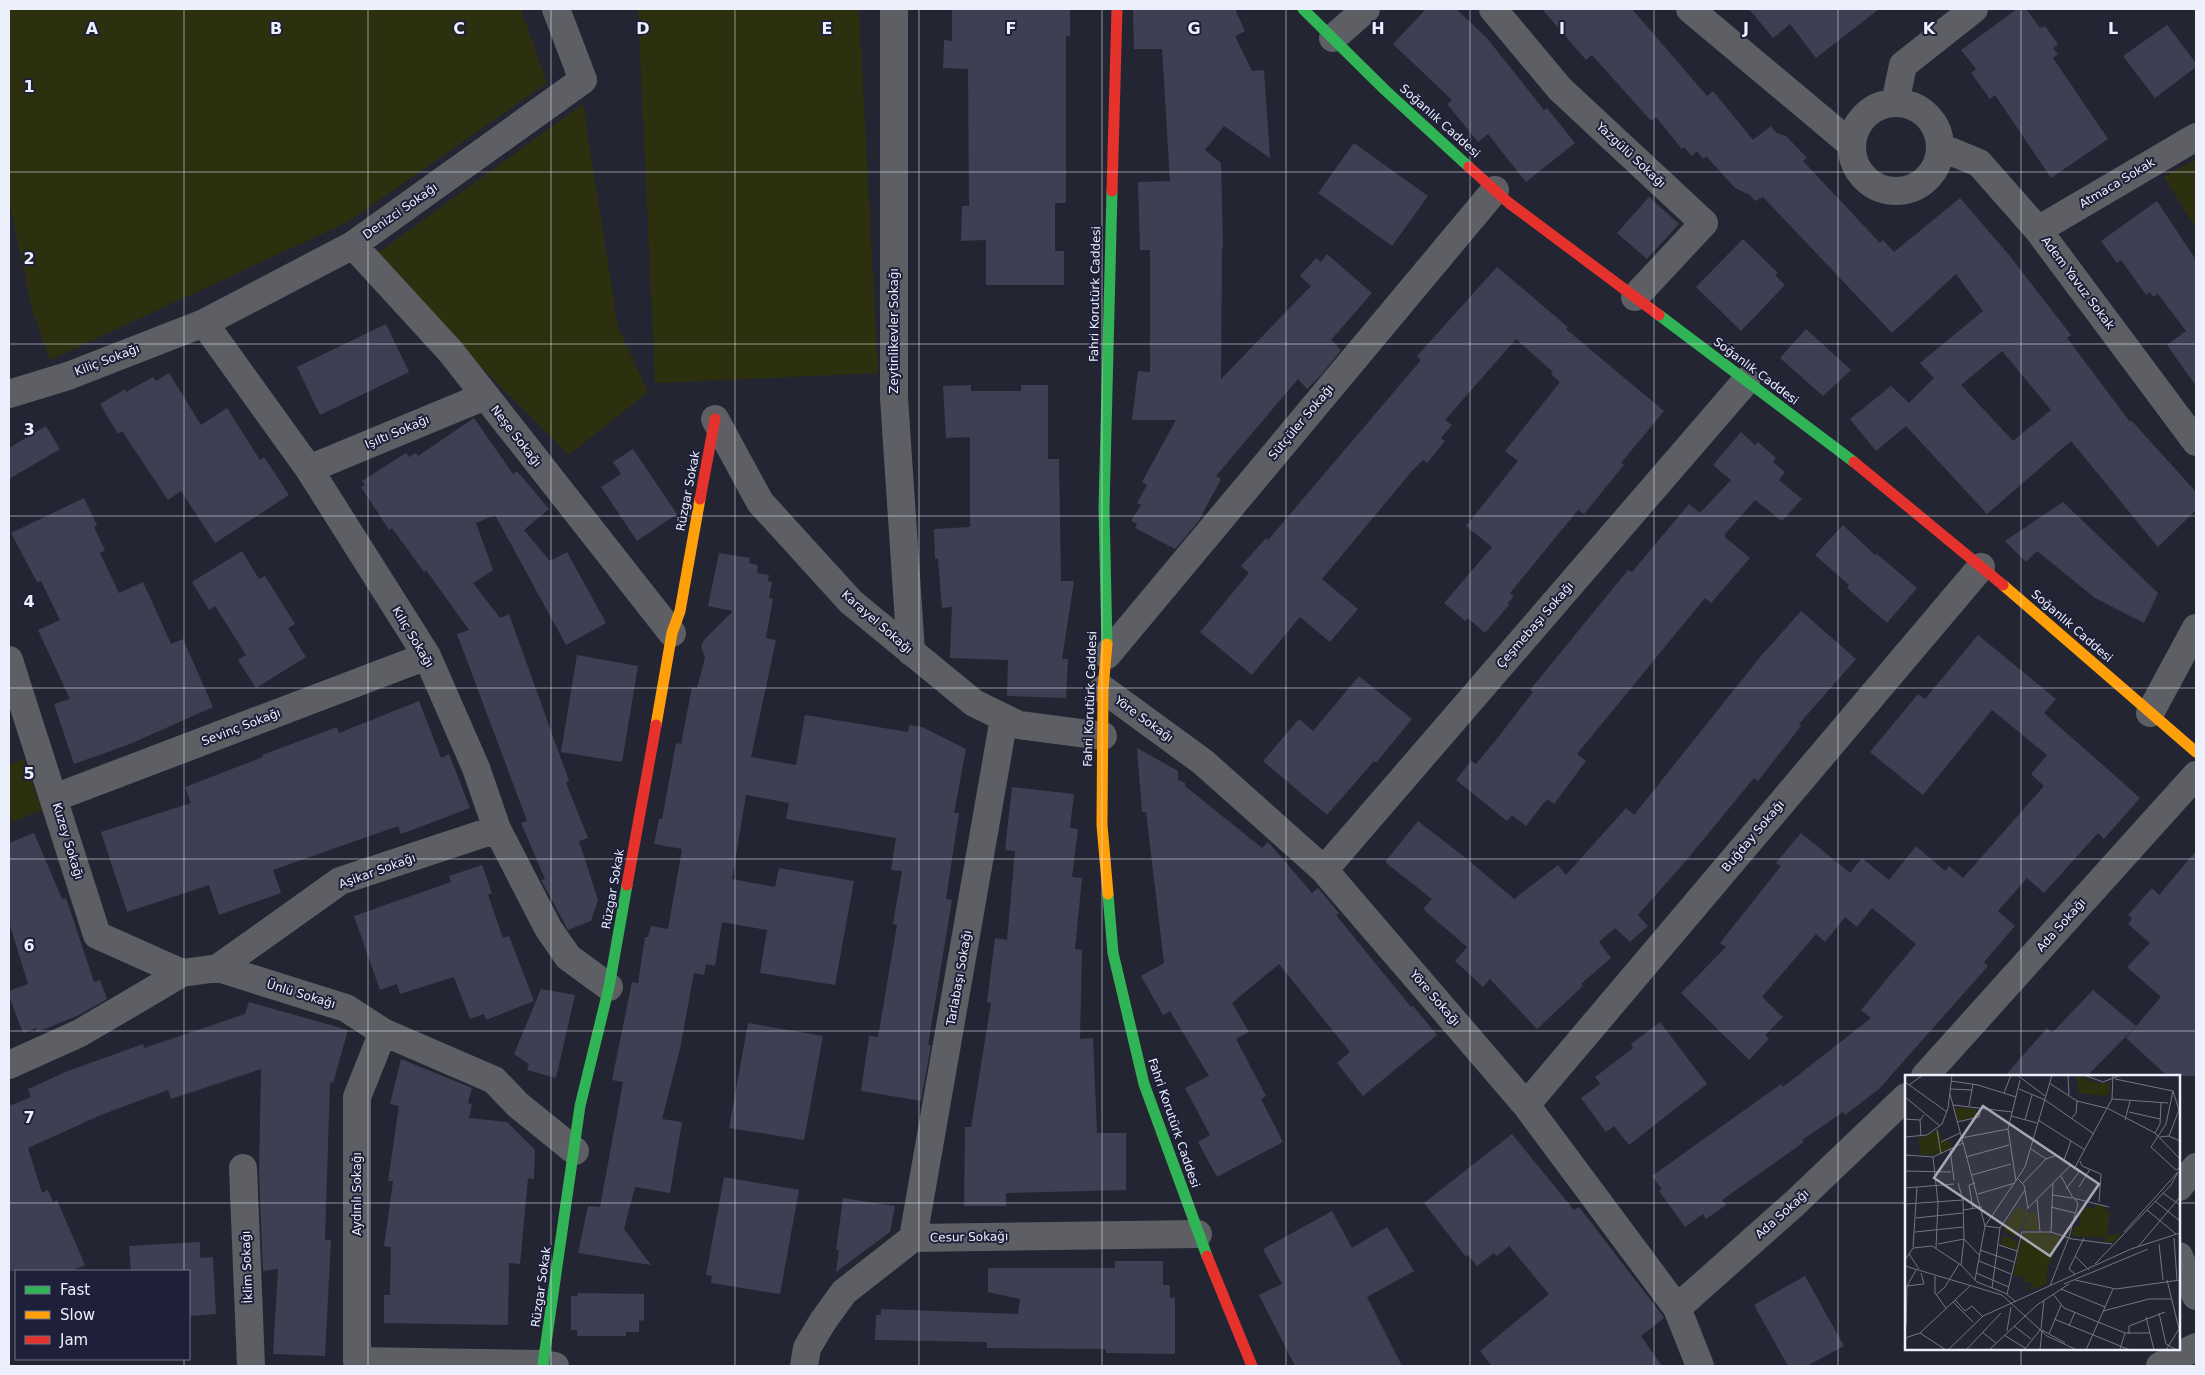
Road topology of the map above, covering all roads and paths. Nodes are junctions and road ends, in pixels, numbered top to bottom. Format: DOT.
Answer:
graph roads {
  1 [pos="556,9"];
  2 [pos="894,9"];
  3 [pos="1117,9"];
  4 [pos="1303,9"];
  5 [pos="1366,9"];
  6 [pos="1493,9"];
  7 [pos="1690,9"];
  8 [pos="1974,9"];
  9 [pos="1333,38"];
  10 [pos="1895,102"];
  11 [pos="2196,137"];
  12 [pos="1851,144"];
  13 [pos="1940,147"];
  14 [pos="1495,190"];
  15 [pos="2038,230"];
  16 [pos="352,245"];
  17 [pos="1635,298"];
  18 [pos="204,323"];
  19 [pos="1746,381"];
  20 [pos="9,394"];
  21 [pos="485,396"];
  22 [pos="715,420"];
  23 [pos="2196,442"];
  24 [pos="309,469"];
  25 [pos="1980,567"];
  26 [pos="2196,628"];
  27 [pos="672,633"];
  28 [pos="911,652"];
  29 [pos="1107,655"];
  30 [pos="427,656"];
  31 [pos="9,660"];
  32 [pos="1102,689"];
  33 [pos="2150,712"];
  34 [pos="1004,718"];
  35 [pos="1102,736"];
  36 [pos="2196,752"];
  37 [pos="2196,775"];
  38 [pos="54,798"];
  39 [pos="497,829"];
  40 [pos="1324,870"];
  41 [pos="218,968"];
  42 [pos="182,973"];
  43 [pos="609,987"];
  44 [pos="383,1032"];
  45 [pos="9,1065"];
  46 [pos="1926,1075"];
  47 [pos="1905,1098"];
  48 [pos="1526,1105"];
  49 [pos="575,1151"];
  50 [pos="243,1168"];
  51 [pos="2196,1168"];
  52 [pos="2180,1186"];
  53 [pos="1198,1234"];
  54 [pos="914,1238"];
  55 [pos="2180,1258"];
  56 [pos="2196,1296"];
  57 [pos="1677,1308"];
  58 [pos="2196,1348"];
  59 [pos="460,1364"];
  60 [pos="549,1365"];
  61 [pos="251,1366"];
  62 [pos="804,1366"];
  63 [pos="1252,1366"];
  64 [pos="1700,1366"];
  65 [pos="2160,1366"];
  1 -- 16 [label="street, Denizci Sokağı"];
  2 -- 28 [label="street, Zeytinlikevler Sokağı"];
  3 -- 29 [label="street, Fahri Korutürk Caddesi"];
  4 -- 9 [label="street, Soğanlık Caddesi"];
  5 -- 9 [label="street"];
  6 -- 17 [label="street, Yazgülü Sokağı"];
  7 -- 12 [label="street"];
  8 -- 10 [label="street"];
  9 -- 14 [label="street, Soğanlık Caddesi"];
  10 -- 12 [label="street"];
  10 -- 13 [label="street"];
  11 -- 15 [label="street, Atmaca Sokak"];
  12 -- 13 [label="street"];
  13 -- 15 [label="street, Adem Yavuz Sokak"];
  14 -- 17 [label="street, Soğanlık Caddesi"];
  14 -- 29 [label="street, Sütçüler Sokağı"];
  15 -- 23 [label="street, Adem Yavuz Sokak"];
  16 -- 18 [label="street, Denizci Sokağı"];
  16 -- 21 [label="street, Neşe Sokağı"];
  17 -- 19 [label="street, Soğanlık Caddesi"];
  18 -- 20 [label="street, Kiliç Sokağı"];
  18 -- 24 [label="street, Kılıç Sokağı"];
  19 -- 25 [label="street, Soğanlık Caddesi"];
  19 -- 40 [label="street, Çeşmebaşı Sokağı"];
  21 -- 24 [label="street, Işıltı Sokağı"];
  21 -- 27 [label="street, Neşe Sokağı"];
  22 -- 27 [label="street, Rüzgar Sokak"];
  22 -- 28 [label="street, Karayel Sokağı"];
  24 -- 30 [label="street, Kılıç Sokağı"];
  25 -- 33 [label="street, Soğanlık Caddesi"];
  25 -- 48 [label="street, Buğday Sokağı"];
  26 -- 33 [label="street"];
  27 -- 43 [label="street, Rüzgar Sokak"];
  28 -- 34 [label="street, Karayel Sokağı"];
  29 -- 32 [label="street, Fahri Korutürk Caddesi"];
  30 -- 38 [label="street, Sevinç Sokağı"];
  30 -- 39 [label="street, Kılıç Sokağı"];
  31 -- 38 [label="street, Kuzey Sokağı"];
  32 -- 35 [label="street, Fahri Korutürk Caddesi"];
  32 -- 40 [label="street, Yöre Sokağı"];
  33 -- 36 [label="street, Soğanlık Caddesi"];
  34 -- 35 [label="street, Karayel Sokağı"];
  34 -- 54 [label="street, Tarlabaşı Sokağı"];
  35 -- 53 [label="street, Fahri Korutürk Caddesi"];
  37 -- 46 [label="street, Ada Sokağı"];
  38 -- 42 [label="street, Kuzey Sokağı"];
  39 -- 41 [label="street, Aşikar Sokağı"];
  39 -- 43 [label="street, Kılıç Sokağı"];
  40 -- 48 [label="street, Yöre Sokağı"];
  41 -- 42 [label="street, Ünlü Sokağı"];
  41 -- 44 [label="street, Ünlü Sokağı"];
  42 -- 45 [label="street, Ünlü Sokağı"];
  43 -- 49 [label="street, Rüzgar Sokak"];
  44 -- 49 [label="street, Ünlü Sokağı"];
  44 -- 59 [label="street, Aydınlı Sokağı"];
  47 -- 57 [label="street, Ada Sokağı"];
  48 -- 57 [label="street, Yöre Sokağı"];
  49 -- 60 [label="street, Rüzgar Sokak"];
  50 -- 61 [label="street, İklim Sokağı"];
  51 -- 52 [label="street"];
  53 -- 54 [label="street, Cesur Sokağı"];
  53 -- 63 [label="street, Fahri Korutürk Caddesi"];
  54 -- 62 [label="street, Cesur Sokağı"];
  55 -- 56 [label="street"];
  57 -- 64 [label="street, Yöre Sokağı"];
  58 -- 65 [label="street"];
  59 -- 60 [label="street"];
}
